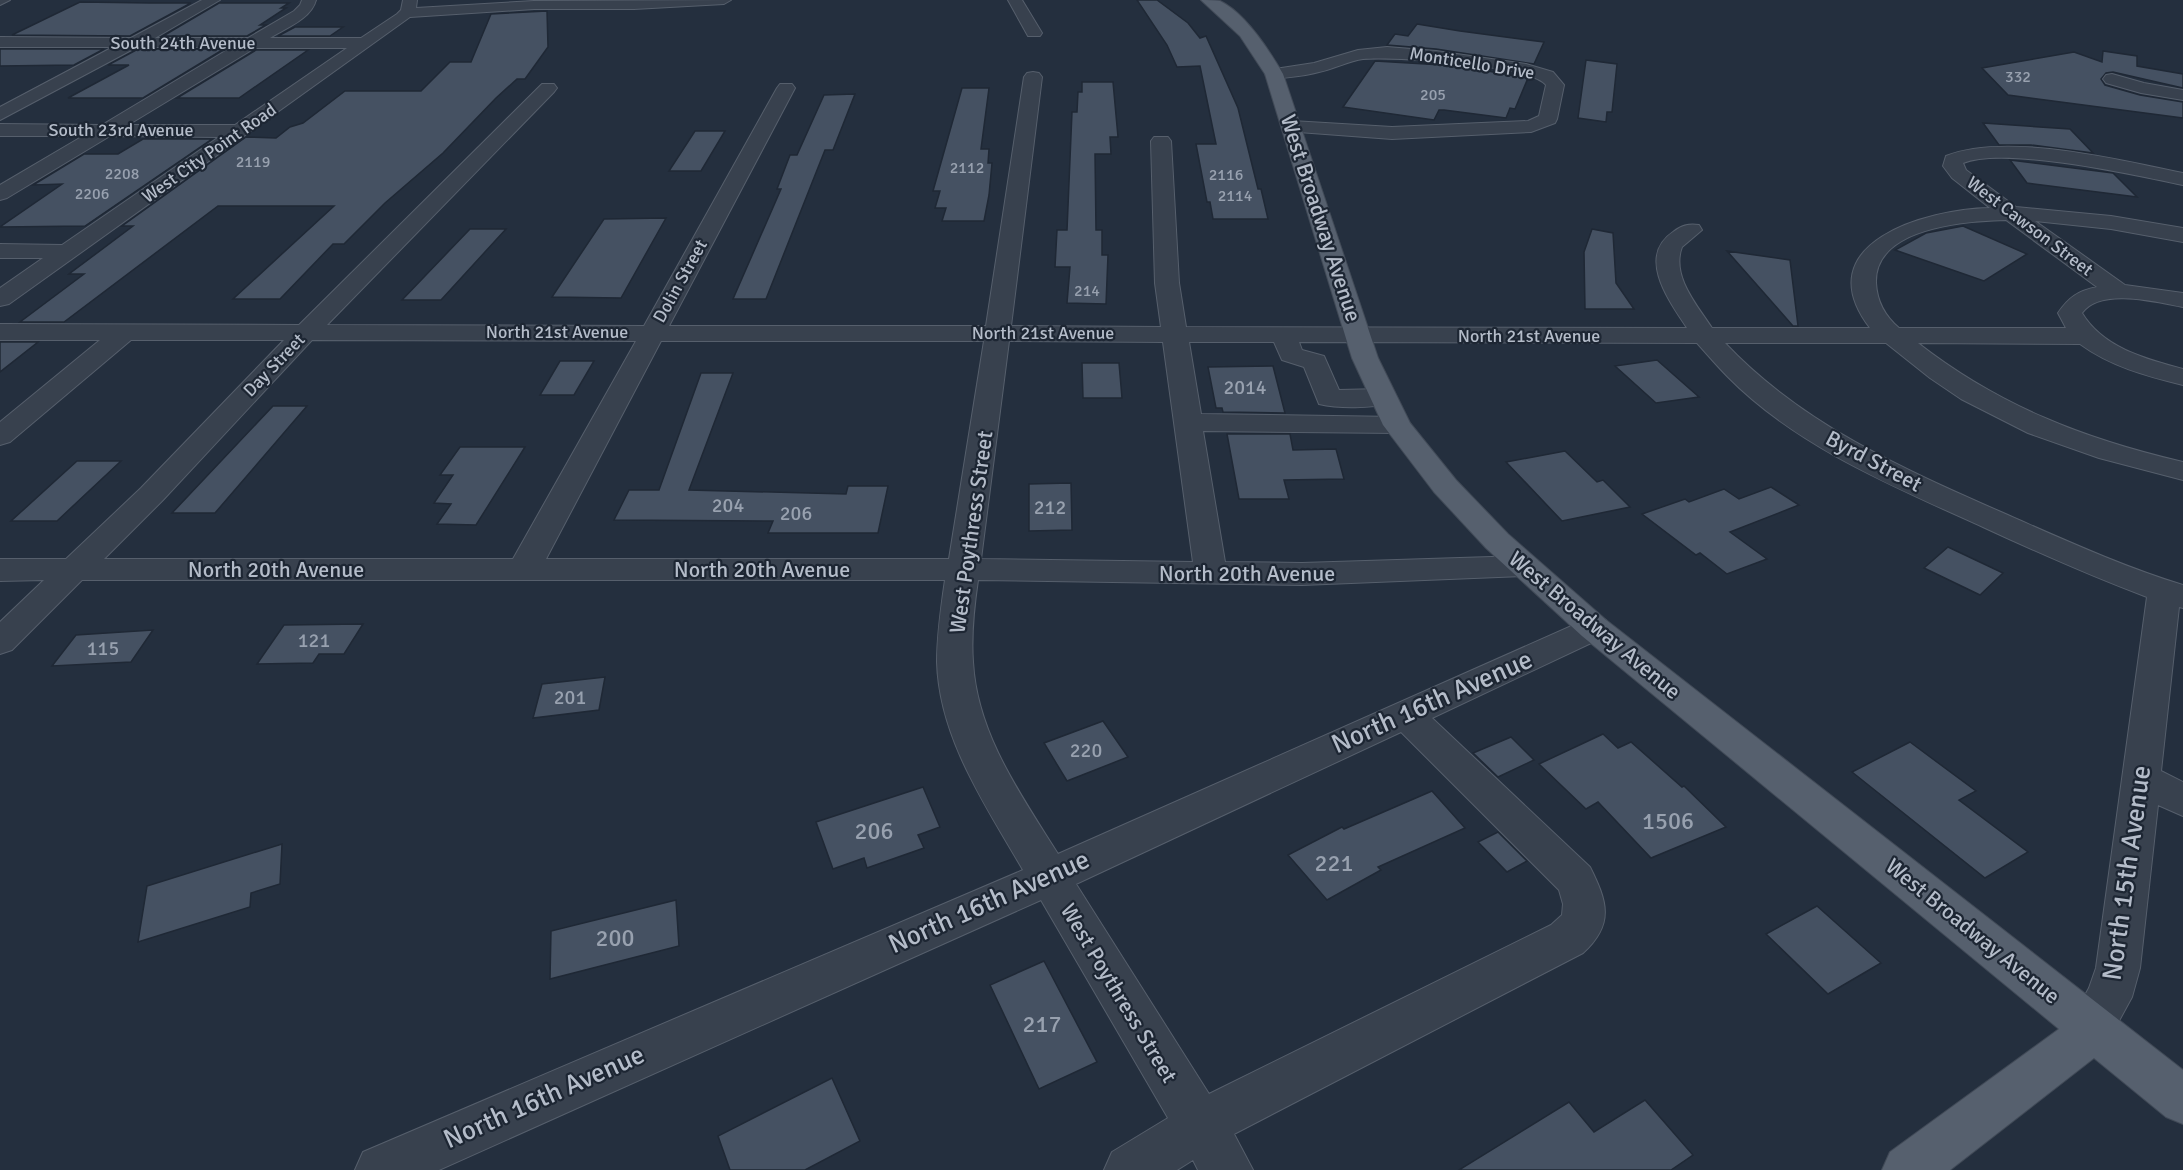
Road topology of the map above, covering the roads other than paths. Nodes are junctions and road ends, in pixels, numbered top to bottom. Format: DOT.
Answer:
graph roads {
  1 [pos="213,0"];
  2 [pos="309,0"];
  3 [pos="724,0"];
  4 [pos="1015,0"];
  5 [pos="1208,0"];
  6 [pos="408,7"];
  7 [pos="1034,33"];
  8 [pos="0,42"];
  9 [pos="134,43"];
  10 [pos="248,43"];
  11 [pos="365,44"];
  12 [pos="1274,74"];
  13 [pos="1033,77"];
  14 [pos="2112,79"];
  15 [pos="548,88"];
  16 [pos="786,88"];
  17 [pos="2183,95"];
  18 [pos="0,114"];
  19 [pos="1292,127"];
  20 [pos="0,130"];
  21 [pos="103,130"];
  22 [pos="241,131"];
  23 [pos="1161,141"];
  24 [pos="2183,179"];
  25 [pos="0,194"];
  26 [pos="2010,213"];
  27 [pos="1691,230"];
  28 [pos="2183,235"];
  29 [pos="0,251"];
  30 [pos="68,252"];
  31 [pos="2120,291"];
  32 [pos="0,299"];
  33 [pos="2183,300"];
  34 [pos="0,332"];
  35 [pos="125,332"];
  36 [pos="306,332"];
  37 [pos="652,332"];
  38 [pos="998,333"];
  39 [pos="1174,334"];
  40 [pos="1284,334"];
  41 [pos="1358,335"];
  42 [pos="1703,335"];
  43 [pos="1892,335"];
  44 [pos="2086,336"];
  45 [pos="2183,377"];
  46 [pos="1329,398"];
  47 [pos="1390,411"];
  48 [pos="1189,422"];
  49 [pos="1340,424"];
  50 [pos="0,436"];
  51 [pos="2183,471"];
  52 [pos="1523,566"];
  53 [pos="524,569"];
  54 [pos="964,569"];
  55 [pos="0,570"];
  56 [pos="75,570"];
  57 [pos="1211,574"];
  58 [pos="2173,594"];
  59 [pos="1594,628"];
  60 [pos="0,642"];
  61 [pos="1406,715"];
  62 [pos="2141,778"];
  63 [pos="2183,800"];
  64 [pos="1048,877"];
  65 [pos="2091,1026"];
  66 [pos="2183,1100"];
  67 [pos="1200,1127"];
  68 [pos="411,1164"];
  69 [pos="1130,1170"];
  70 [pos="1227,1170"];
  71 [pos="1908,1170"];
  1 -- 9 [label="street"];
  2 -- 10 [label="street"];
  3 -- 6 [label="street"];
  4 -- 7 [label="street"];
  5 -- 12 [label="main road, West Broadway Avenue"];
  6 -- 11 [label="street, West City Point Road"];
  8 -- 9 [label="street, South 24th Avenue"];
  9 -- 10 [label="street, South 24th Avenue"];
  9 -- 18 [label="street"];
  10 -- 11 [label="street, South 24th Avenue"];
  10 -- 21 [label="street"];
  11 -- 22 [label="street, West City Point Road"];
  12 -- 19 [label="main road, West Broadway Avenue"];
  12 -- 19 [label="street, Monticello Drive"];
  13 -- 38 [label="street, West Poythress Street"];
  14 -- 17 [label="street"];
  15 -- 36 [label="street, Day Street"];
  16 -- 37 [label="street, Dolin Street"];
  19 -- 41 [label="main road, West Broadway Avenue"];
  20 -- 21 [label="street, South 23rd Avenue"];
  21 -- 22 [label="street, South 23rd Avenue"];
  21 -- 25 [label="street"];
  22 -- 30 [label="street, West City Point Road"];
  23 -- 39 [label="street"];
  24 -- 26 [label="street, West Cawson Street"];
  26 -- 28 [label="street"];
  26 -- 31 [label="street, West Cawson Street"];
  26 -- 43 [label="street"];
  27 -- 42 [label="street, Byrd Street"];
  29 -- 30 [label="street"];
  30 -- 32 [label="street, West City Point Road"];
  31 -- 33 [label="street"];
  31 -- 44 [label="street"];
  34 -- 35 [label="street, North 21st Avenue"];
  35 -- 36 [label="street, North 21st Avenue"];
  35 -- 50 [label="street"];
  36 -- 37 [label="street, North 21st Avenue"];
  36 -- 56 [label="street, Day Street"];
  37 -- 38 [label="street, North 21st Avenue"];
  37 -- 53 [label="street, Dolin Street"];
  38 -- 39 [label="street, North 21st Avenue"];
  38 -- 54 [label="street, West Poythress Street"];
  39 -- 40 [label="street, North 21st Avenue"];
  39 -- 48 [label="street"];
  40 -- 41 [label="street, North 21st Avenue"];
  40 -- 46 [label="street"];
  41 -- 42 [label="street, North 21st Avenue"];
  41 -- 47 [label="main road, West Broadway Avenue"];
  42 -- 43 [label="street, North 21st Avenue"];
  42 -- 58 [label="street, Byrd Street"];
  43 -- 44 [label="street, North 21st Avenue"];
  43 -- 51 [label="street"];
  44 -- 45 [label="street"];
  46 -- 47 [label="street"];
  46 -- 49 [label="street"];
  47 -- 49 [label="street"];
  47 -- 52 [label="main road, West Broadway Avenue"];
  48 -- 49 [label="street"];
  48 -- 57 [label="street"];
  52 -- 57 [label="street, North 20th Avenue"];
  52 -- 59 [label="main road, West Broadway Avenue"];
  53 -- 54 [label="street, North 20th Avenue"];
  53 -- 56 [label="street, North 20th Avenue"];
  54 -- 57 [label="street, North 20th Avenue"];
  54 -- 64 [label="street, West Poythress Street"];
  55 -- 56 [label="street, North 20th Avenue"];
  56 -- 60 [label="street, Day Street"];
  58 -- 62 [label="street, North 15th Avenue"];
  59 -- 61 [label="street, North 16th Avenue"];
  59 -- 65 [label="main road, West Broadway Avenue"];
  61 -- 64 [label="street, North 16th Avenue"];
  61 -- 67 [label="street"];
  62 -- 63 [label="street"];
  62 -- 65 [label="street, North 15th Avenue"];
  64 -- 67 [label="street, West Poythress Street"];
  64 -- 68 [label="street, North 16th Avenue"];
  65 -- 66 [label="main road, West Broadway Avenue"];
  65 -- 71 [label="main road, North 15th Avenue"];
  67 -- 69 [label="street"];
  67 -- 70 [label="street, West Poythress Street"];
}
